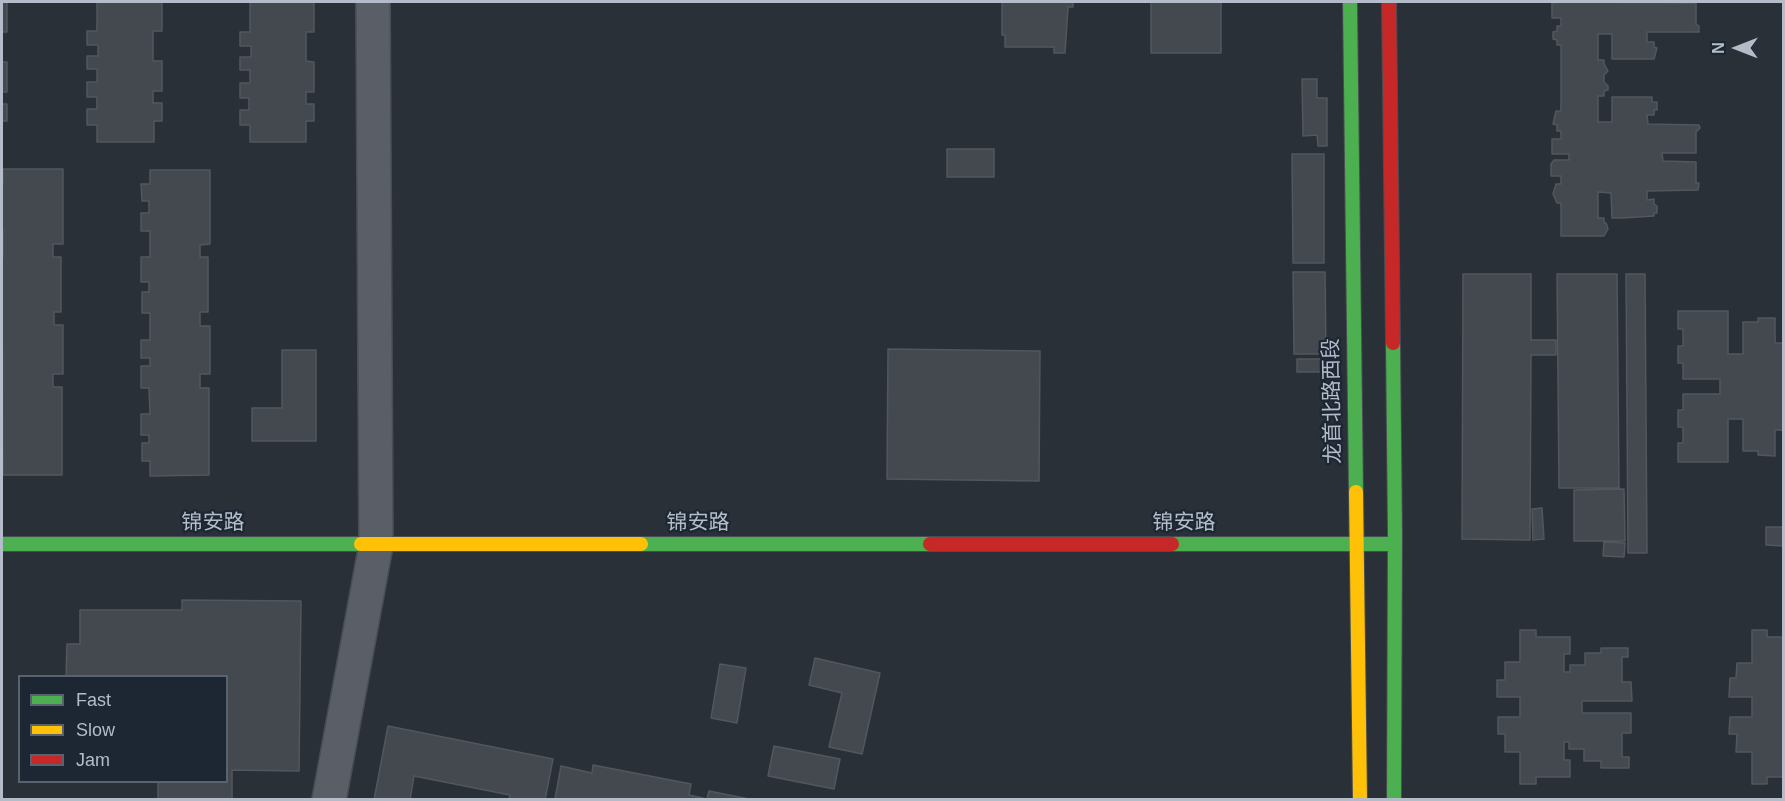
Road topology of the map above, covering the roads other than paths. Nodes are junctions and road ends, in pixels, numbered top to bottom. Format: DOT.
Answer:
graph roads {
  1 [pos="373,2"];
  2 [pos="1350,2"];
  3 [pos="1389,2"];
  4 [pos="2,544"];
  5 [pos="1356,544"];
  6 [pos="1395,544"];
  7 [pos="376,545"];
  8 [pos="329,800"];
  9 [pos="1360,800"];
  10 [pos="1394,800"];
  1 -- 7 [label="street"];
  2 -- 5 [label="street, 龙首北路西段"];
  3 -- 6 [label="street"];
  4 -- 7 [label="street, 锦安路"];
  5 -- 6 [label="street, 锦安路"];
  5 -- 7 [label="street, 锦安路"];
  5 -- 9 [label="street, 龙首北路西段"];
  6 -- 10 [label="street"];
  7 -- 8 [label="street"];
}
